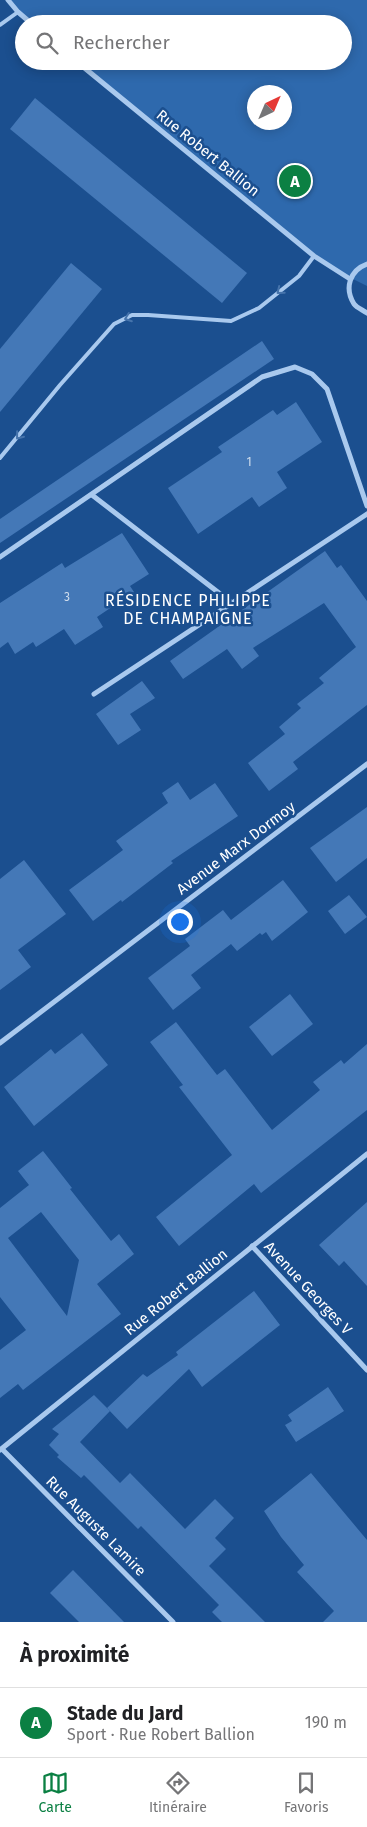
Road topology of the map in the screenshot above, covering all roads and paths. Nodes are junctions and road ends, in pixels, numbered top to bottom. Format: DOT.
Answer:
graph roads {
  1 [pos="8,0"];
  2 [pos="18,12"];
  3 [pos="22,15"];
  4 [pos="0,25"];
  5 [pos="87,70"];
  6 [pos="314,256"];
  7 [pos="367,264"];
  8 [pos="350,279"];
  9 [pos="367,313"];
  10 [pos="0,458"];
  11 [pos="92,495"];
  12 [pos="367,506"];
  13 [pos="367,514"];
  14 [pos="0,557"];
  15 [pos="232,603"];
  16 [pos="94,694"];
  17 [pos="367,764"];
  18 [pos="0,1043"];
  19 [pos="367,1154"];
  20 [pos="252,1246"];
  21 [pos="367,1370"];
  22 [pos="1,1449"];
  23 [pos="173,1622"];
  1 -- 2 [label="street"];
  2 -- 3 [label="street"];
  2 -- 4 [label="lane"];
  5 -- 6 [label="street, Rue Robert Ballion"];
  6 -- 8 [label="street, Rue Robert Ballion"];
  6 -- 10 [label="lane, one-way"];
  7 -- 8 [label="street"];
  8 -- 9 [label="street"];
  11 -- 12 [label="street"];
  11 -- 14 [label="street"];
  11 -- 15 [label="street"];
  13 -- 15 [label="street"];
  15 -- 16 [label="street"];
  17 -- 18 [label="street, Avenue Marx Dormoy"];
  19 -- 20 [label="street, Rue Robert Ballion"];
  20 -- 21 [label="street, Avenue Georges V"];
  20 -- 22 [label="street, Rue Robert Ballion"];
  22 -- 23 [label="street, Rue Auguste Lamire"];
}
